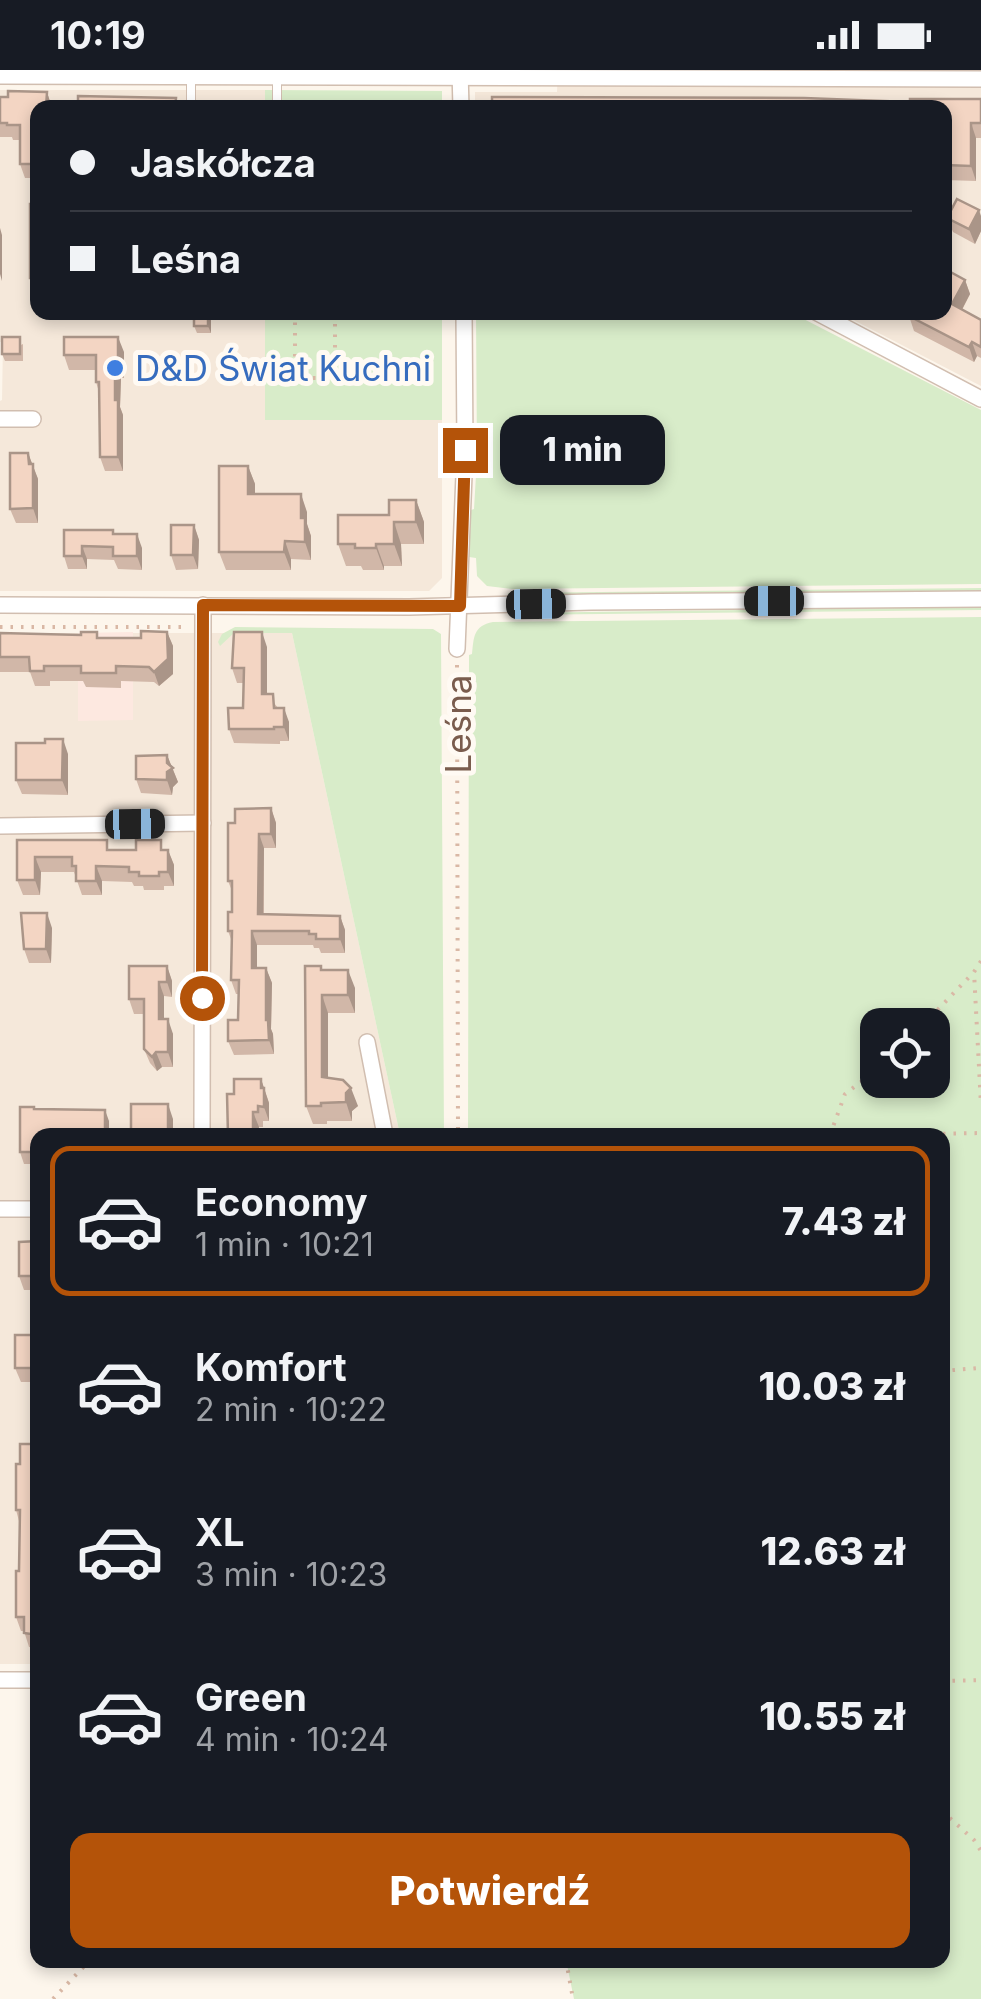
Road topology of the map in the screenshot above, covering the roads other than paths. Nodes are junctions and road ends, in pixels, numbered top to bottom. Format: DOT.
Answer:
graph roads {
  1 [pos="460,73"];
  2 [pos="0,76"];
  3 [pos="191,76"];
  4 [pos="277,76"];
  5 [pos="981,79"];
  6 [pos="191,100"];
  7 [pos="278,100"];
  8 [pos="461,100"];
  9 [pos="464,320"];
  10 [pos="831,320"];
  11 [pos="981,398"];
  12 [pos="0,419"];
  13 [pos="33,419"];
  14 [pos="981,599"];
  15 [pos="0,605"];
  16 [pos="203,605"];
  17 [pos="460,606"];
  18 [pos="458,649"];
  19 [pos="203,824"];
  20 [pos="0,826"];
  21 [pos="367,1042"];
  22 [pos="202,1128"];
  23 [pos="384,1128"];
  24 [pos="0,1209"];
  25 [pos="30,1209"];
  26 [pos="0,1680"];
  27 [pos="30,1680"];
  1 -- 4 [label="street"];
  1 -- 5 [label="street"];
  1 -- 8 [label="street"];
  2 -- 3 [label="street"];
  3 -- 4 [label="street"];
  3 -- 6 [label="lane"];
  4 -- 7 [label="lane"];
  9 -- 17 [label="street, Leśna"];
  10 -- 11 [label="street"];
  12 -- 13 [label="street"];
  14 -- 17 [label="street"];
  15 -- 16 [label="street"];
  16 -- 17 [label="street"];
  16 -- 19 [label="street"];
  17 -- 18 [label="street, Leśna"];
  19 -- 20 [label="street"];
  19 -- 22 [label="street"];
  21 -- 23 [label="street"];
  24 -- 25 [label="street"];
  26 -- 27 [label="street"];
}
